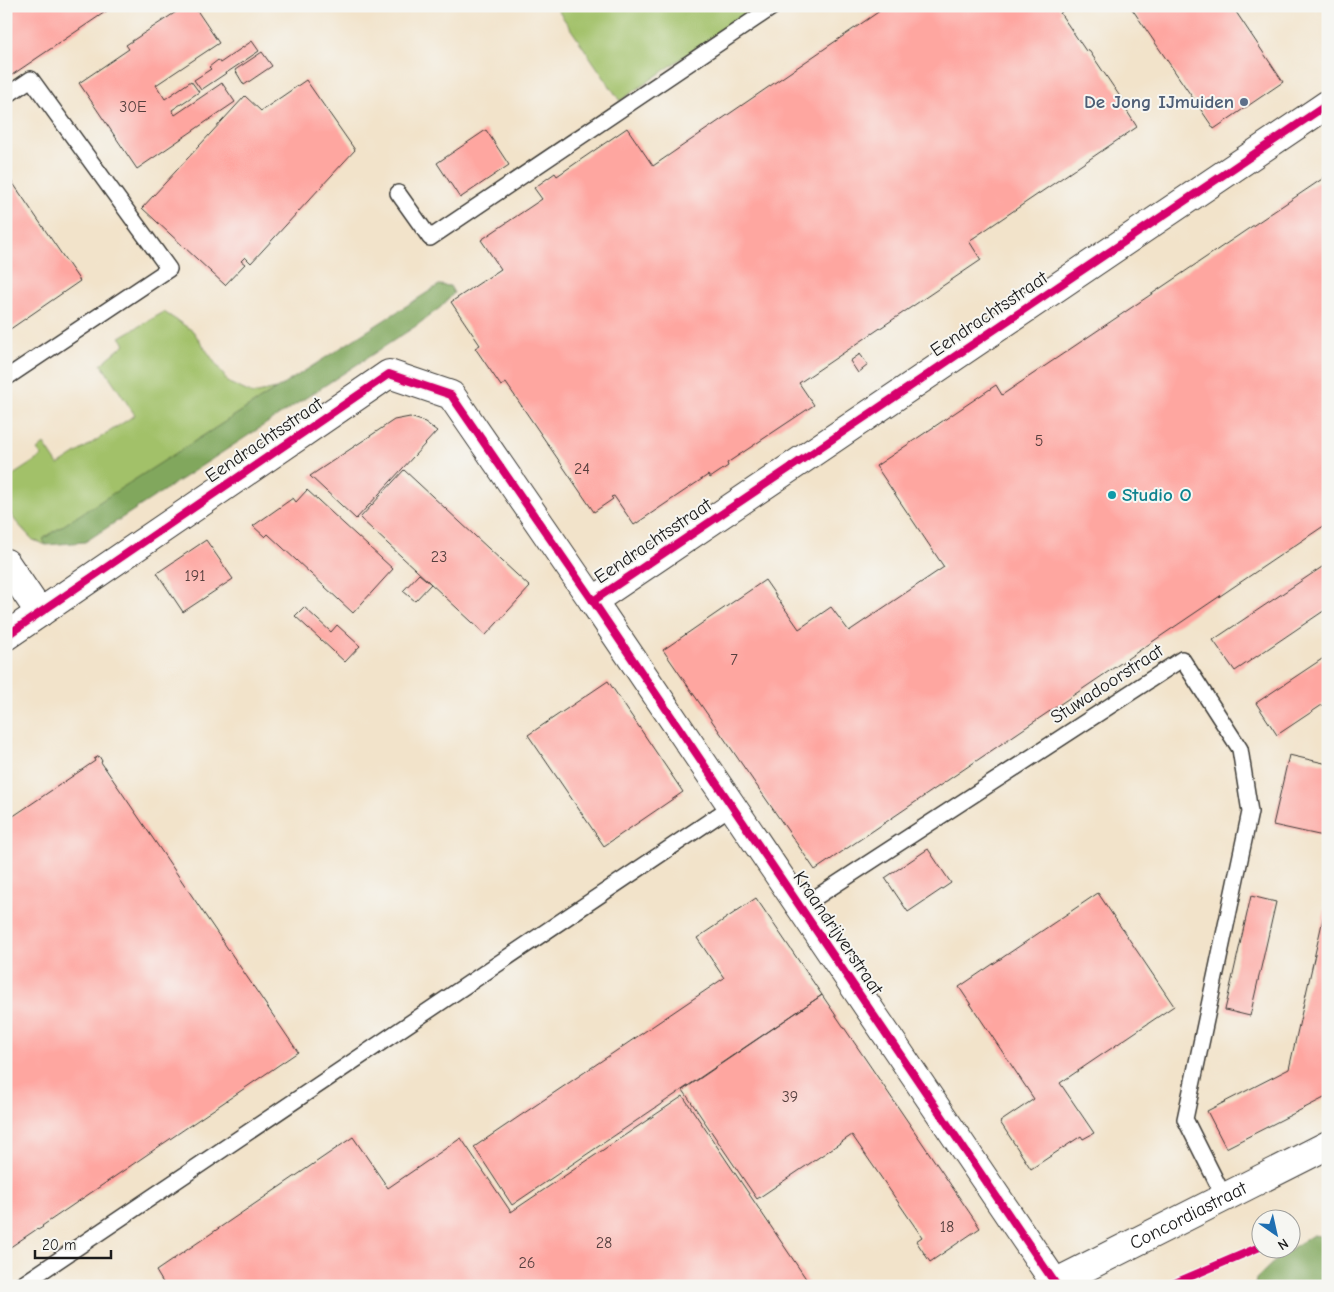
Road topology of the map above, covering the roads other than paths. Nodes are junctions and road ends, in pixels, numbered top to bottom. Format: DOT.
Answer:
graph roads {
  1 [pos="774,6"];
  2 [pos="6,96"];
  3 [pos="1328,104"];
  4 [pos="398,193"];
  5 [pos="6,378"];
  6 [pos="6,563"];
  7 [pos="593,602"];
  8 [pos="40,613"];
  9 [pos="6,636"];
  10 [pos="732,806"];
  11 [pos="801,907"];
  12 [pos="1328,1145"];
  13 [pos="1224,1197"];
  14 [pos="1052,1284"];
  15 [pos="20,1286"];
  1 -- 4 [label="lane"];
  2 -- 5 [label="lane"];
  3 -- 7 [label="street, Eendrachtsstraat"];
  6 -- 8 [label="street"];
  7 -- 8 [label="street, Eendrachtsstraat"];
  7 -- 10 [label="street, Kraandrijverstraat"];
  8 -- 9 [label="street, Eendrachtsstraat"];
  10 -- 11 [label="street, Kraandrijverstraat"];
  10 -- 15 [label="lane"];
  11 -- 13 [label="lane, Stuwadoorstraat"];
  11 -- 14 [label="street, Kraandrijverstraat"];
  12 -- 13 [label="street, Concordiastraat"];
  13 -- 14 [label="street, Concordiastraat"];
}
